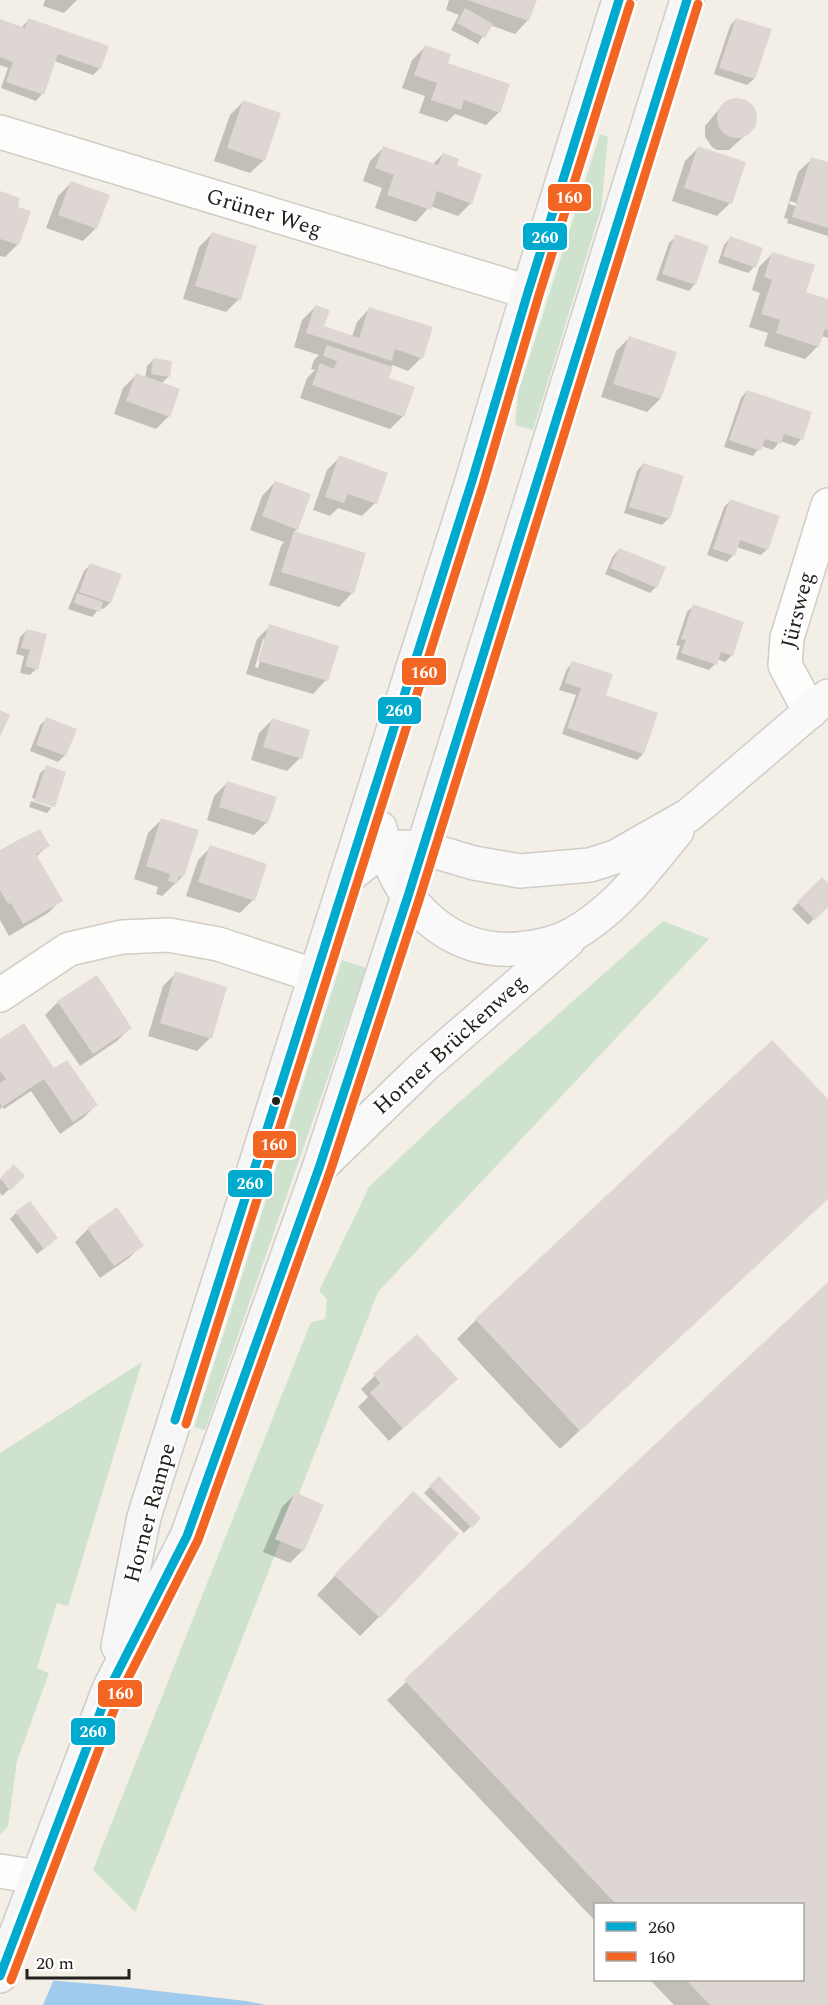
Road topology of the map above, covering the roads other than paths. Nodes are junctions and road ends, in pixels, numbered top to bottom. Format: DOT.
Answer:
graph roads {
  1 [pos="619,0"];
  2 [pos="687,0"];
  3 [pos="0,132"];
  4 [pos="528,292"];
  5 [pos="828,505"];
  6 [pos="819,704"];
  7 [pos="375,787"];
  8 [pos="689,815"];
  9 [pos="423,848"];
  10 [pos="384,850"];
  11 [pos="347,878"];
  12 [pos="408,896"];
  13 [pos="585,927"];
  14 [pos="316,976"];
  15 [pos="0,995"];
  16 [pos="319,1168"];
  17 [pos="109,1689"];
  18 [pos="0,1870"];
  19 [pos="37,1877"];
  20 [pos="5,1963"];
  1 -- 4 [label="main road, Horner Rampe"];
  2 -- 9 [label="main road, Horner Rampe"];
  3 -- 4 [label="street, Grüner Weg"];
  4 -- 7 [label="main road, Horner Rampe"];
  5 -- 6 [label="street, Jürsweg"];
  6 -- 8 [label="street, Horner Brückenweg"];
  7 -- 10 [label="street, Horner Brückenweg"];
  7 -- 11 [label="main road, Horner Rampe"];
  8 -- 9 [label="street, Horner Brückenweg"];
  8 -- 13 [label="street, Horner Brückenweg"];
  9 -- 10 [label="street, Horner Brückenweg"];
  9 -- 12 [label="main road, Horner Rampe"];
  10 -- 11 [label="street"];
  10 -- 12 [label="street, Horner Brückenweg"];
  11 -- 14 [label="main road, Horner Rampe"];
  12 -- 13 [label="street, Horner Brückenweg"];
  12 -- 16 [label="main road, Horner Rampe"];
  13 -- 16 [label="street, Horner Brückenweg"];
  14 -- 15 [label="street"];
  14 -- 17 [label="main road, Horner Rampe"];
  16 -- 17 [label="main road, Horner Rampe"];
  17 -- 19 [label="main road, Horner Rampe"];
  18 -- 19 [label="street"];
  19 -- 20 [label="main road, Horner Rampe"];
}
